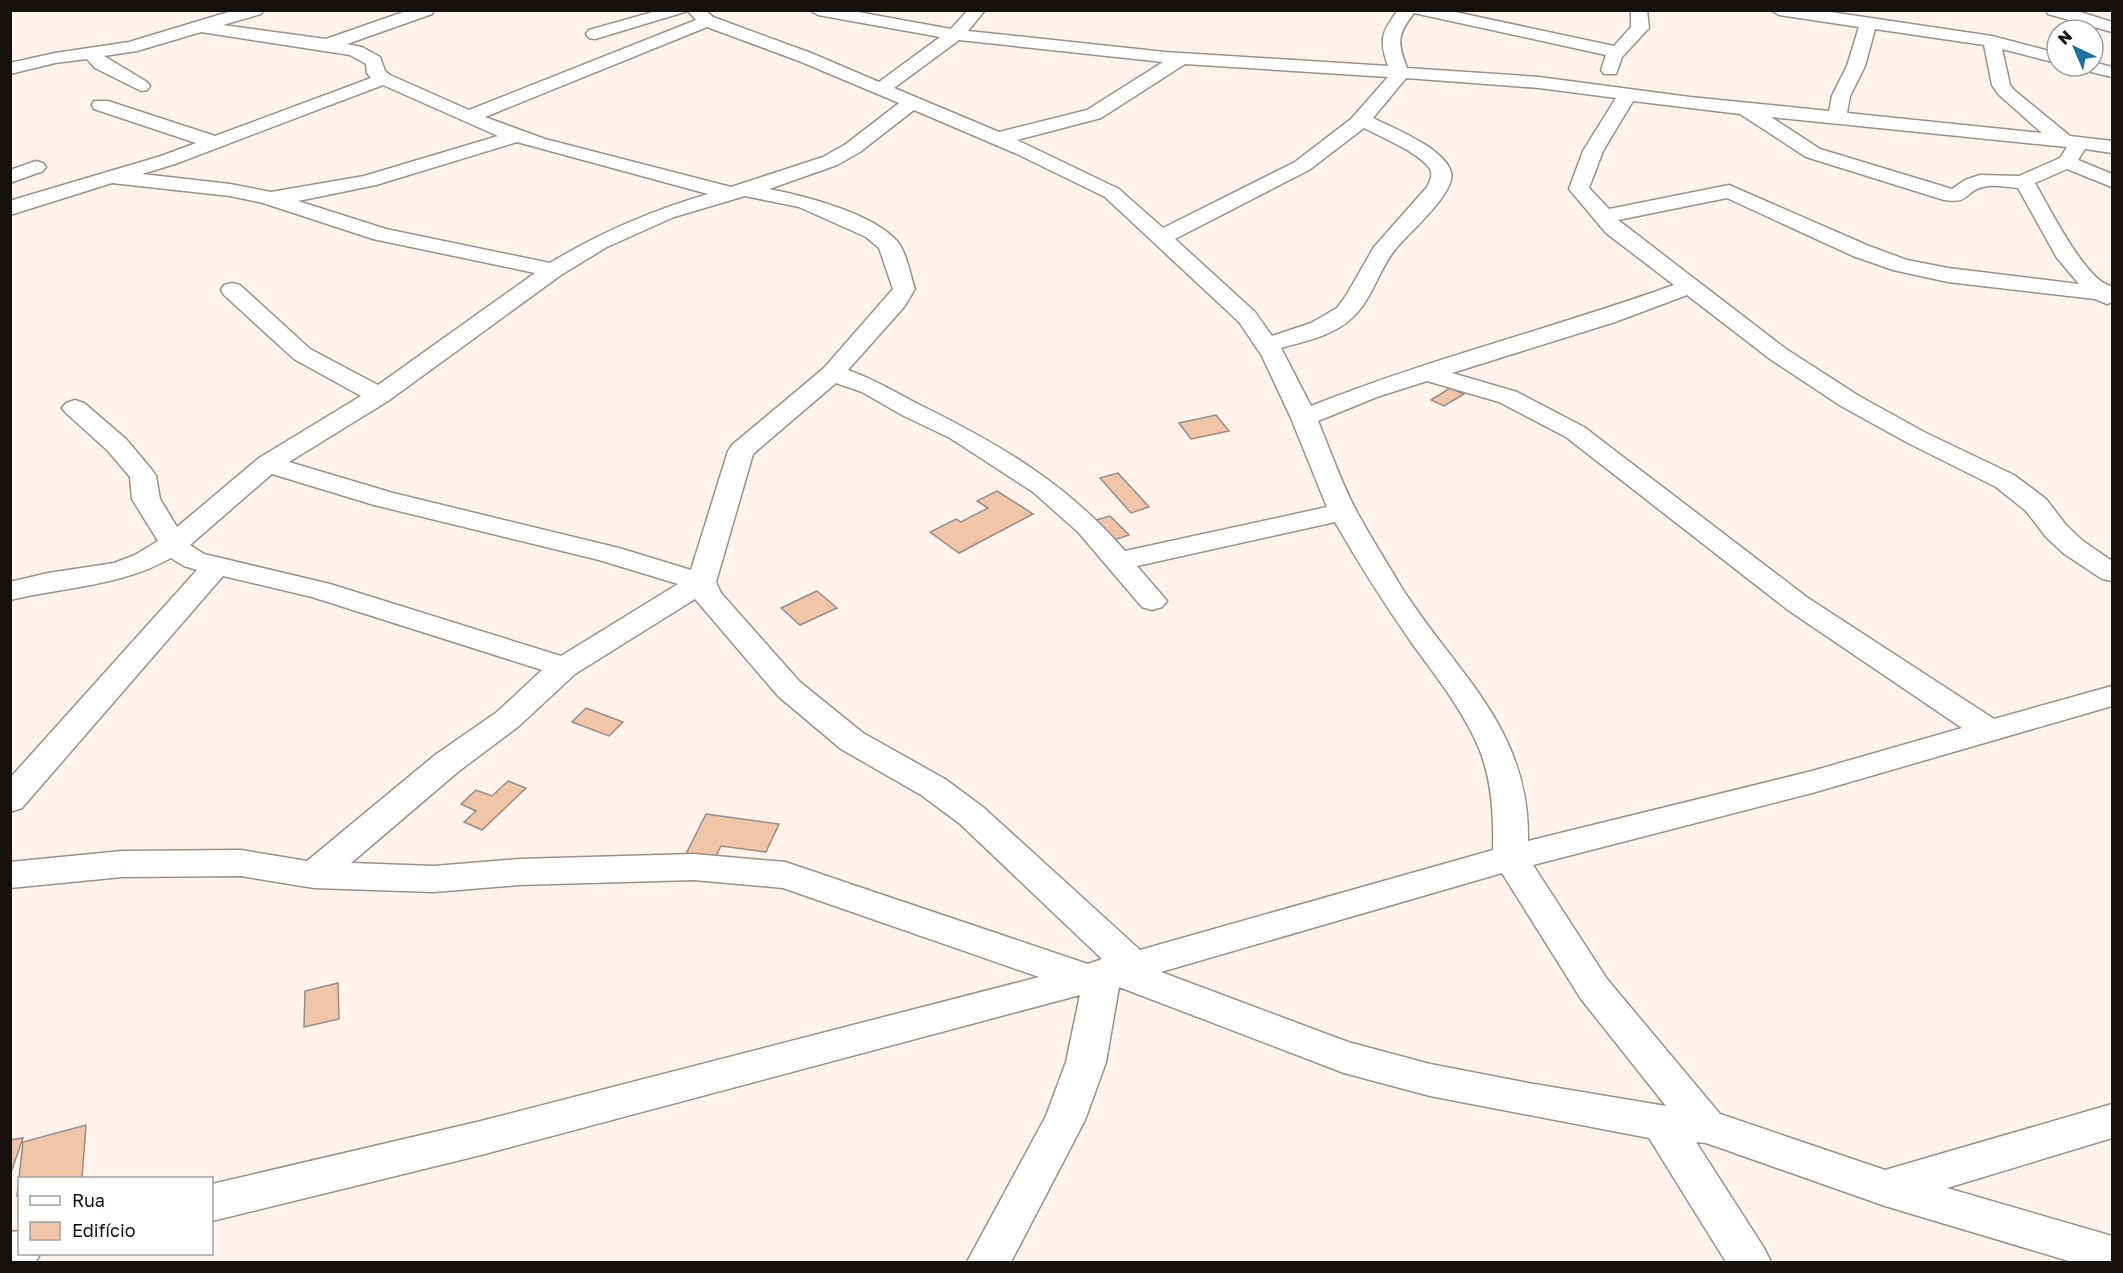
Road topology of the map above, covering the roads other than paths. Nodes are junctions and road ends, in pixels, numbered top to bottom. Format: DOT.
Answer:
graph roads {
  1 [pos="255,10"];
  2 [pos="426,10"];
  3 [pos="680,10"];
  4 [pos="818,10"];
  5 [pos="977,10"];
  6 [pos="1407,10"];
  7 [pos="1420,10"];
  8 [pos="1639,10"];
  9 [pos="1779,10"];
  10 [pos="2058,11"];
  11 [pos="701,16"];
  12 [pos="1848,16"];
  13 [pos="1868,24"];
  14 [pos="202,27"];
  15 [pos="2112,27"];
  16 [pos="596,34"];
  17 [pos="956,34"];
  18 [pos="1992,41"];
  19 [pos="327,45"];
  20 [pos="1617,52"];
  21 [pos="91,53"];
  22 [pos="2045,55"];
  23 [pos="1182,58"];
  24 [pos="10,69"];
  25 [pos="1400,74"];
  26 [pos="384,79"];
  27 [pos="141,86"];
  28 [pos="881,89"];
  29 [pos="1618,93"];
  30 [pos="911,103"];
  31 [pos="101,105"];
  32 [pos="1745,108"];
  33 [pos="1837,116"];
  34 [pos="468,117"];
  35 [pos="1361,119"];
  36 [pos="518,136"];
  37 [pos="996,139"];
  38 [pos="2071,141"];
  39 [pos="214,142"];
  40 [pos="2112,147"];
  41 [pos="2067,162"];
  42 [pos="36,167"];
  43 [pos="10,177"];
  44 [pos="113,177"];
  45 [pos="2112,181"];
  46 [pos="2025,183"];
  47 [pos="737,191"];
  48 [pos="268,198"];
  49 [pos="15,203"];
  50 [pos="1604,217"];
  51 [pos="1161,237"];
  52 [pos="553,270"];
  53 [pos="1689,287"];
  54 [pos="232,290"];
  55 [pos="2109,296"];
  56 [pos="1266,345"];
  57 [pos="834,373"];
  58 [pos="1428,374"];
  59 [pos="379,396"];
  60 [pos="75,408"];
  61 [pos="1304,418"];
  62 [pos="267,464"];
  63 [pos="1343,512"];
  64 [pos="174,544"];
  65 [pos="1119,561"];
  66 [pos="216,566"];
  67 [pos="2112,573"];
  68 [pos="702,582"];
  69 [pos="10,591"];
  70 [pos="1152,601"];
  71 [pos="564,667"];
  72 [pos="2112,696"];
  73 [pos="1989,731"];
  74 [pos="10,801"];
  75 [pos="1510,858"];
  76 [pos="10,875"];
  77 [pos="314,875"];
  78 [pos="1109,972"];
  79 [pos="2112,1121"];
  80 [pos="1662,1123"];
  81 [pos="1706,1126"];
  82 [pos="1886,1188"];
  83 [pos="213,1203"];
  84 [pos="2112,1255"];
  85 [pos="989,1263"];
  86 [pos="1749,1263"];
  1 -- 14 [label="street"];
  2 -- 19 [label="street"];
  3 -- 16 [label="street"];
  4 -- 17 [label="street"];
  5 -- 17 [label="street"];
  6 -- 25 [label="street"];
  7 -- 20 [label="street"];
  8 -- 20 [label="street"];
  9 -- 12 [label="street"];
  10 -- 15 [label="street"];
  11 -- 28 [label="street"];
  11 -- 34 [label="street"];
  12 -- 13 [label="street"];
  13 -- 18 [label="street"];
  13 -- 33 [label="street"];
  14 -- 19 [label="street"];
  14 -- 21 [label="street"];
  17 -- 23 [label="street"];
  17 -- 28 [label="street"];
  18 -- 22 [label="street"];
  18 -- 38 [label="street"];
  19 -- 26 [label="street"];
  20 -- 29 [label="street"];
  21 -- 24 [label="street"];
  21 -- 27 [label="street"];
  23 -- 25 [label="street"];
  23 -- 37 [label="street"];
  25 -- 29 [label="street"];
  25 -- 35 [label="street"];
  26 -- 34 [label="street"];
  26 -- 39 [label="street"];
  28 -- 30 [label="street"];
  29 -- 32 [label="street"];
  29 -- 50 [label="street"];
  30 -- 37 [label="street"];
  30 -- 47 [label="street"];
  31 -- 39 [label="street"];
  32 -- 33 [label="street"];
  32 -- 46 [label="street"];
  33 -- 38 [label="street"];
  34 -- 36 [label="street"];
  35 -- 51 [label="street"];
  35 -- 56 [label="street"];
  36 -- 47 [label="street"];
  36 -- 48 [label="street"];
  37 -- 51 [label="street"];
  38 -- 40 [label="street"];
  38 -- 41 [label="street"];
  39 -- 44 [label="street"];
  41 -- 45 [label="street"];
  41 -- 46 [label="street"];
  42 -- 43 [label="street"];
  44 -- 48 [label="street"];
  44 -- 49 [label="street"];
  46 -- 55 [label="street"];
  47 -- 52 [label="street"];
  47 -- 57 [label="street"];
  48 -- 52 [label="street"];
  50 -- 53 [label="street"];
  50 -- 55 [label="street"];
  51 -- 56 [label="street"];
  52 -- 59 [label="street"];
  53 -- 58 [label="street"];
  53 -- 67 [label="street"];
  54 -- 59 [label="street"];
  56 -- 61 [label="street"];
  57 -- 65 [label="street"];
  57 -- 68 [label="street"];
  58 -- 61 [label="street"];
  58 -- 73 [label="street"];
  59 -- 62 [label="street"];
  60 -- 64 [label="street"];
  61 -- 63 [label="street"];
  62 -- 64 [label="street"];
  62 -- 68 [label="street"];
  63 -- 65 [label="street"];
  63 -- 75 [label="street"];
  64 -- 66 [label="street"];
  64 -- 69 [label="street"];
  65 -- 70 [label="street"];
  66 -- 71 [label="street"];
  66 -- 74 [label="street"];
  68 -- 71 [label="street"];
  68 -- 78 [label="street"];
  71 -- 77 [label="street"];
  72 -- 73 [label="street"];
  73 -- 75 [label="street"];
  75 -- 78 [label="street"];
  75 -- 81 [label="street"];
  76 -- 77 [label="street"];
  77 -- 78 [label="street"];
  78 -- 80 [label="street"];
  78 -- 83 [label="street"];
  78 -- 85 [label="street"];
  79 -- 82 [label="street"];
  80 -- 81 [label="street"];
  80 -- 86 [label="street"];
  81 -- 82 [label="street"];
  82 -- 84 [label="street"];
}
